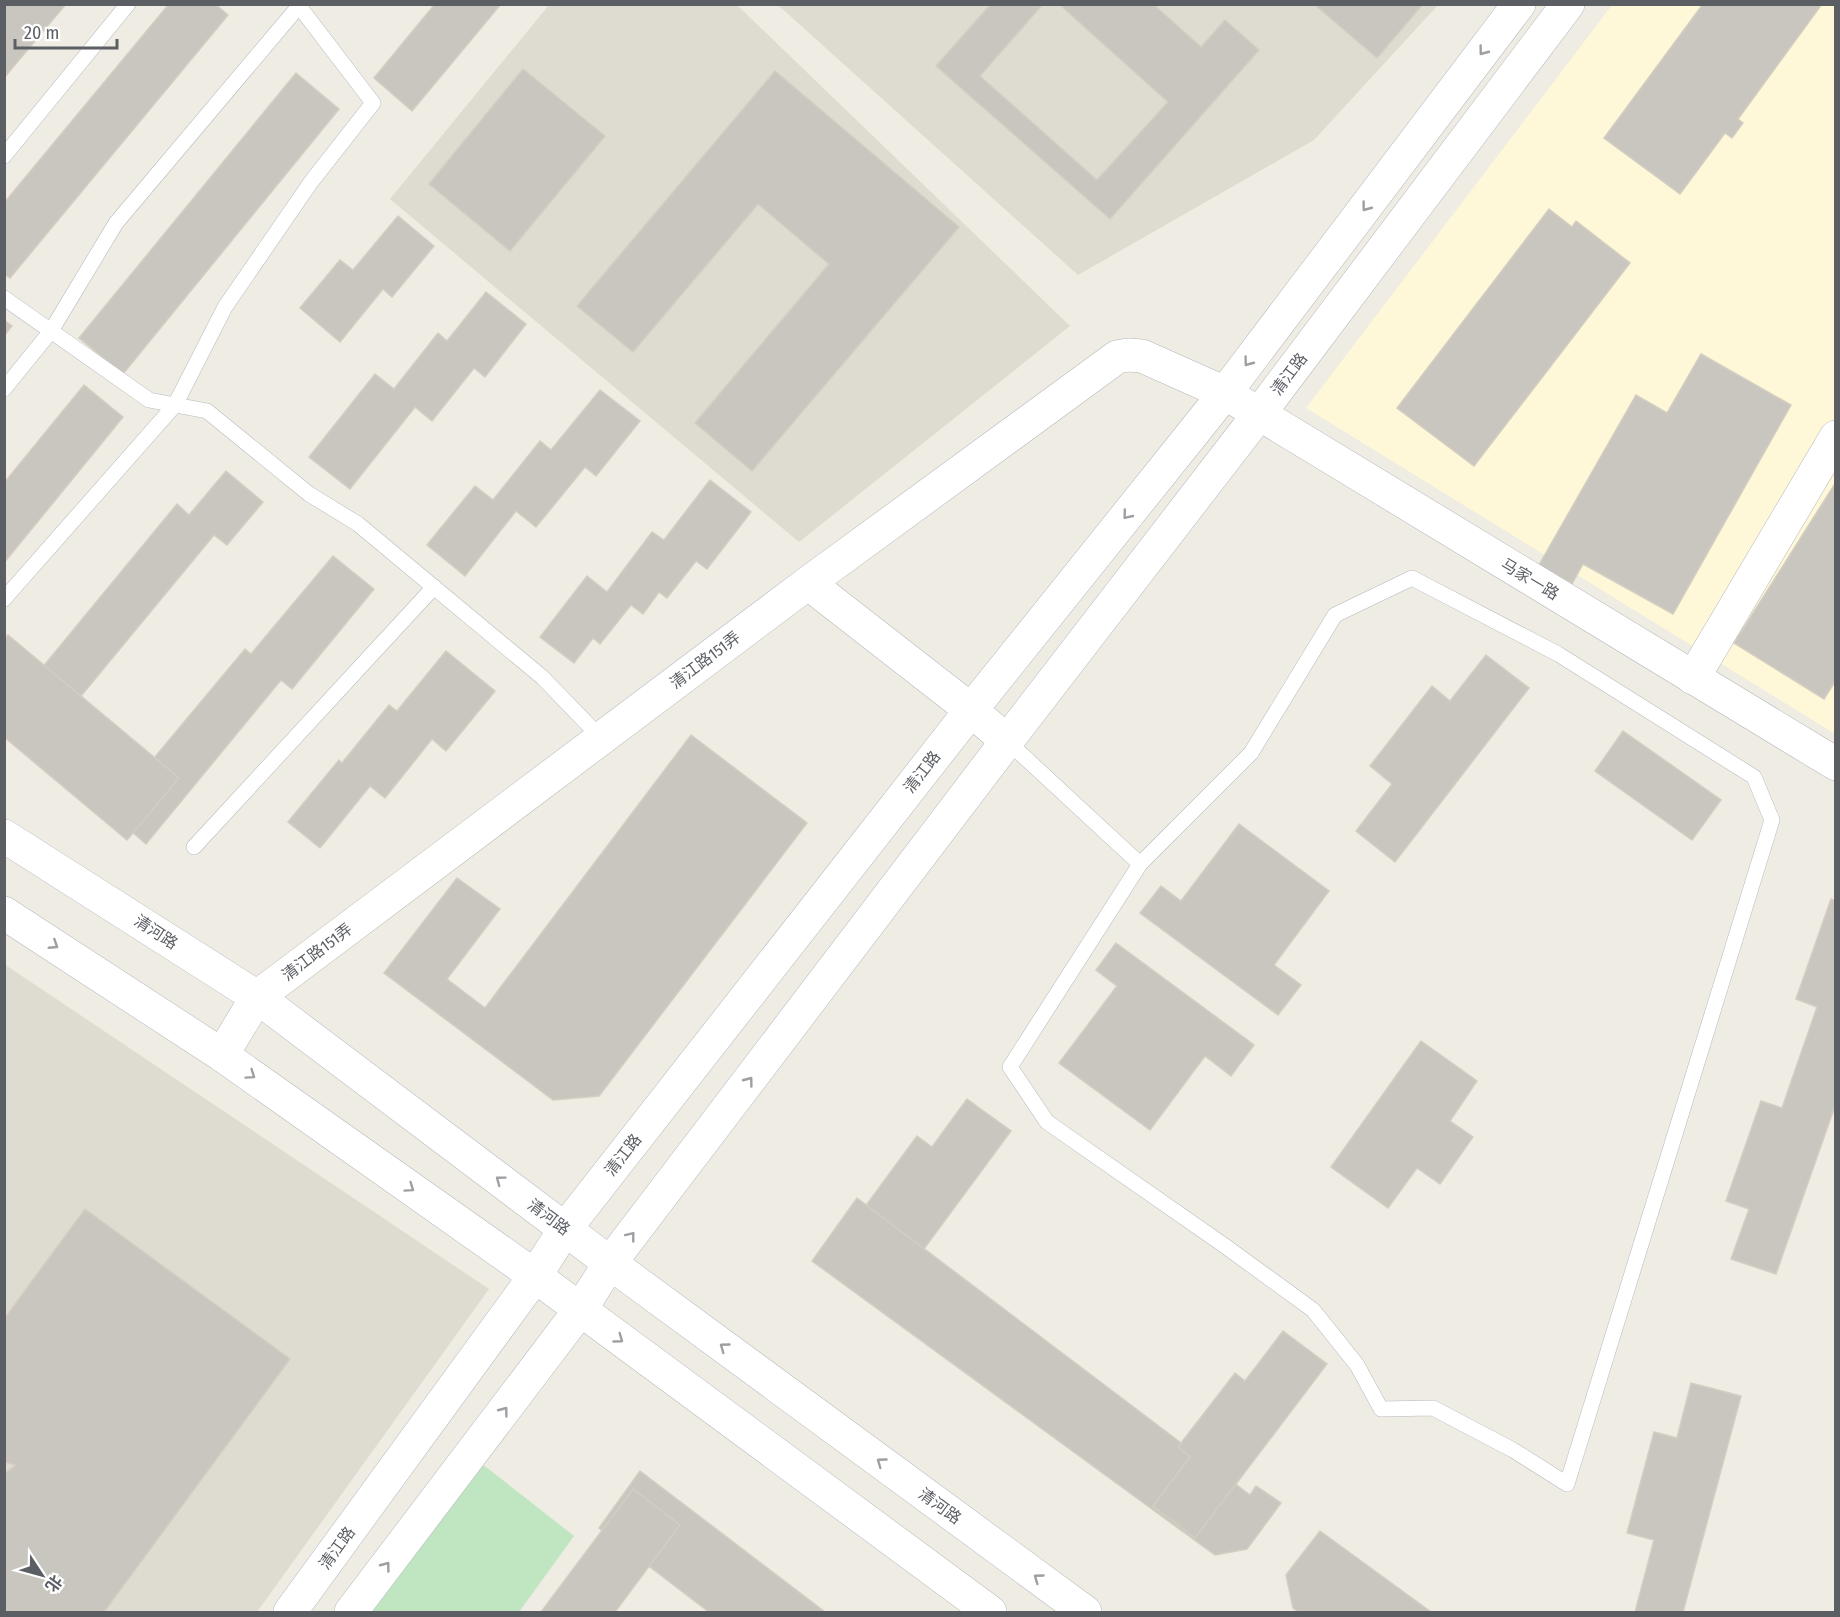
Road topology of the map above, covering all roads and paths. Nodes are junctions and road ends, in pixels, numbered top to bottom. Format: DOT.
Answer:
graph roads {
  1 [pos="128,4"];
  2 [pos="1519,4"];
  3 [pos="1568,4"];
  4 [pos="298,5"];
  5 [pos="4,156"];
  6 [pos="4,298"];
  7 [pos="51,331"];
  8 [pos="4,389"];
  9 [pos="1224,393"];
  10 [pos="175,405"];
  11 [pos="1259,414"];
  12 [pos="1836,437"];
  13 [pos="807,583"];
  14 [pos="434,587"];
  15 [pos="4,599"];
  16 [pos="1693,678"];
  17 [pos="971,710"];
  18 [pos="602,739"];
  19 [pos="1007,741"];
  20 [pos="1831,752"];
  21 [pos="4,836"];
  22 [pos="194,847"];
  23 [pos="1140,864"];
  24 [pos="4,913"];
  25 [pos="257,997"];
  26 [pos="222,1054"];
  27 [pos="565,1229"];
  28 [pos="610,1263"];
  29 [pos="535,1276"];
  30 [pos="580,1310"];
  31 [pos="290,1612"];
  32 [pos="351,1612"];
  33 [pos="990,1612"];
  34 [pos="1085,1612"];
  1 -- 5 [label="lane"];
  2 -- 9 [label="street, 清江路, one-way"];
  3 -- 11 [label="street, 清江路"];
  4 -- 7 [label="lane"];
  4 -- 10 [label="lane"];
  6 -- 7 [label="lane"];
  7 -- 8 [label="lane"];
  7 -- 10 [label="lane"];
  9 -- 11 [label="street, 马家一路"];
  9 -- 13 [label="street, 清江路151弄"];
  9 -- 17 [label="street, 清江路, one-way"];
  10 -- 14 [label="lane"];
  10 -- 15 [label="lane"];
  11 -- 16 [label="street, 马家一路"];
  11 -- 19 [label="street, 清江路"];
  12 -- 16 [label="street"];
  13 -- 17 [label="street"];
  13 -- 18 [label="street, 清江路151弄"];
  14 -- 18 [label="lane"];
  14 -- 22 [label="lane"];
  16 -- 20 [label="street, 马家一路"];
  17 -- 19 [label="street"];
  17 -- 27 [label="street, 清江路"];
  18 -- 25 [label="street, 清江路151弄"];
  19 -- 23 [label="lane"];
  28 -- 19 [label="street, 清江路, one-way"];
  21 -- 25 [label="street, 清河路"];
  23 -- 23 [label="lane"];
  24 -- 26 [label="street, one-way"];
  25 -- 26 [label="street, 清江路151弄"];
  27 -- 25 [label="street, 清河路, one-way"];
  26 -- 29 [label="street, one-way"];
  27 -- 28 [label="street, 清河路"];
  27 -- 29 [label="street, 清江路"];
  28 -- 30 [label="street, 清江路"];
  34 -- 28 [label="street, 清河路, one-way"];
  29 -- 30 [label="street"];
  29 -- 31 [label="street, 清江路"];
  32 -- 30 [label="street, 清江路, one-way"];
  30 -- 33 [label="street, one-way"];
}
